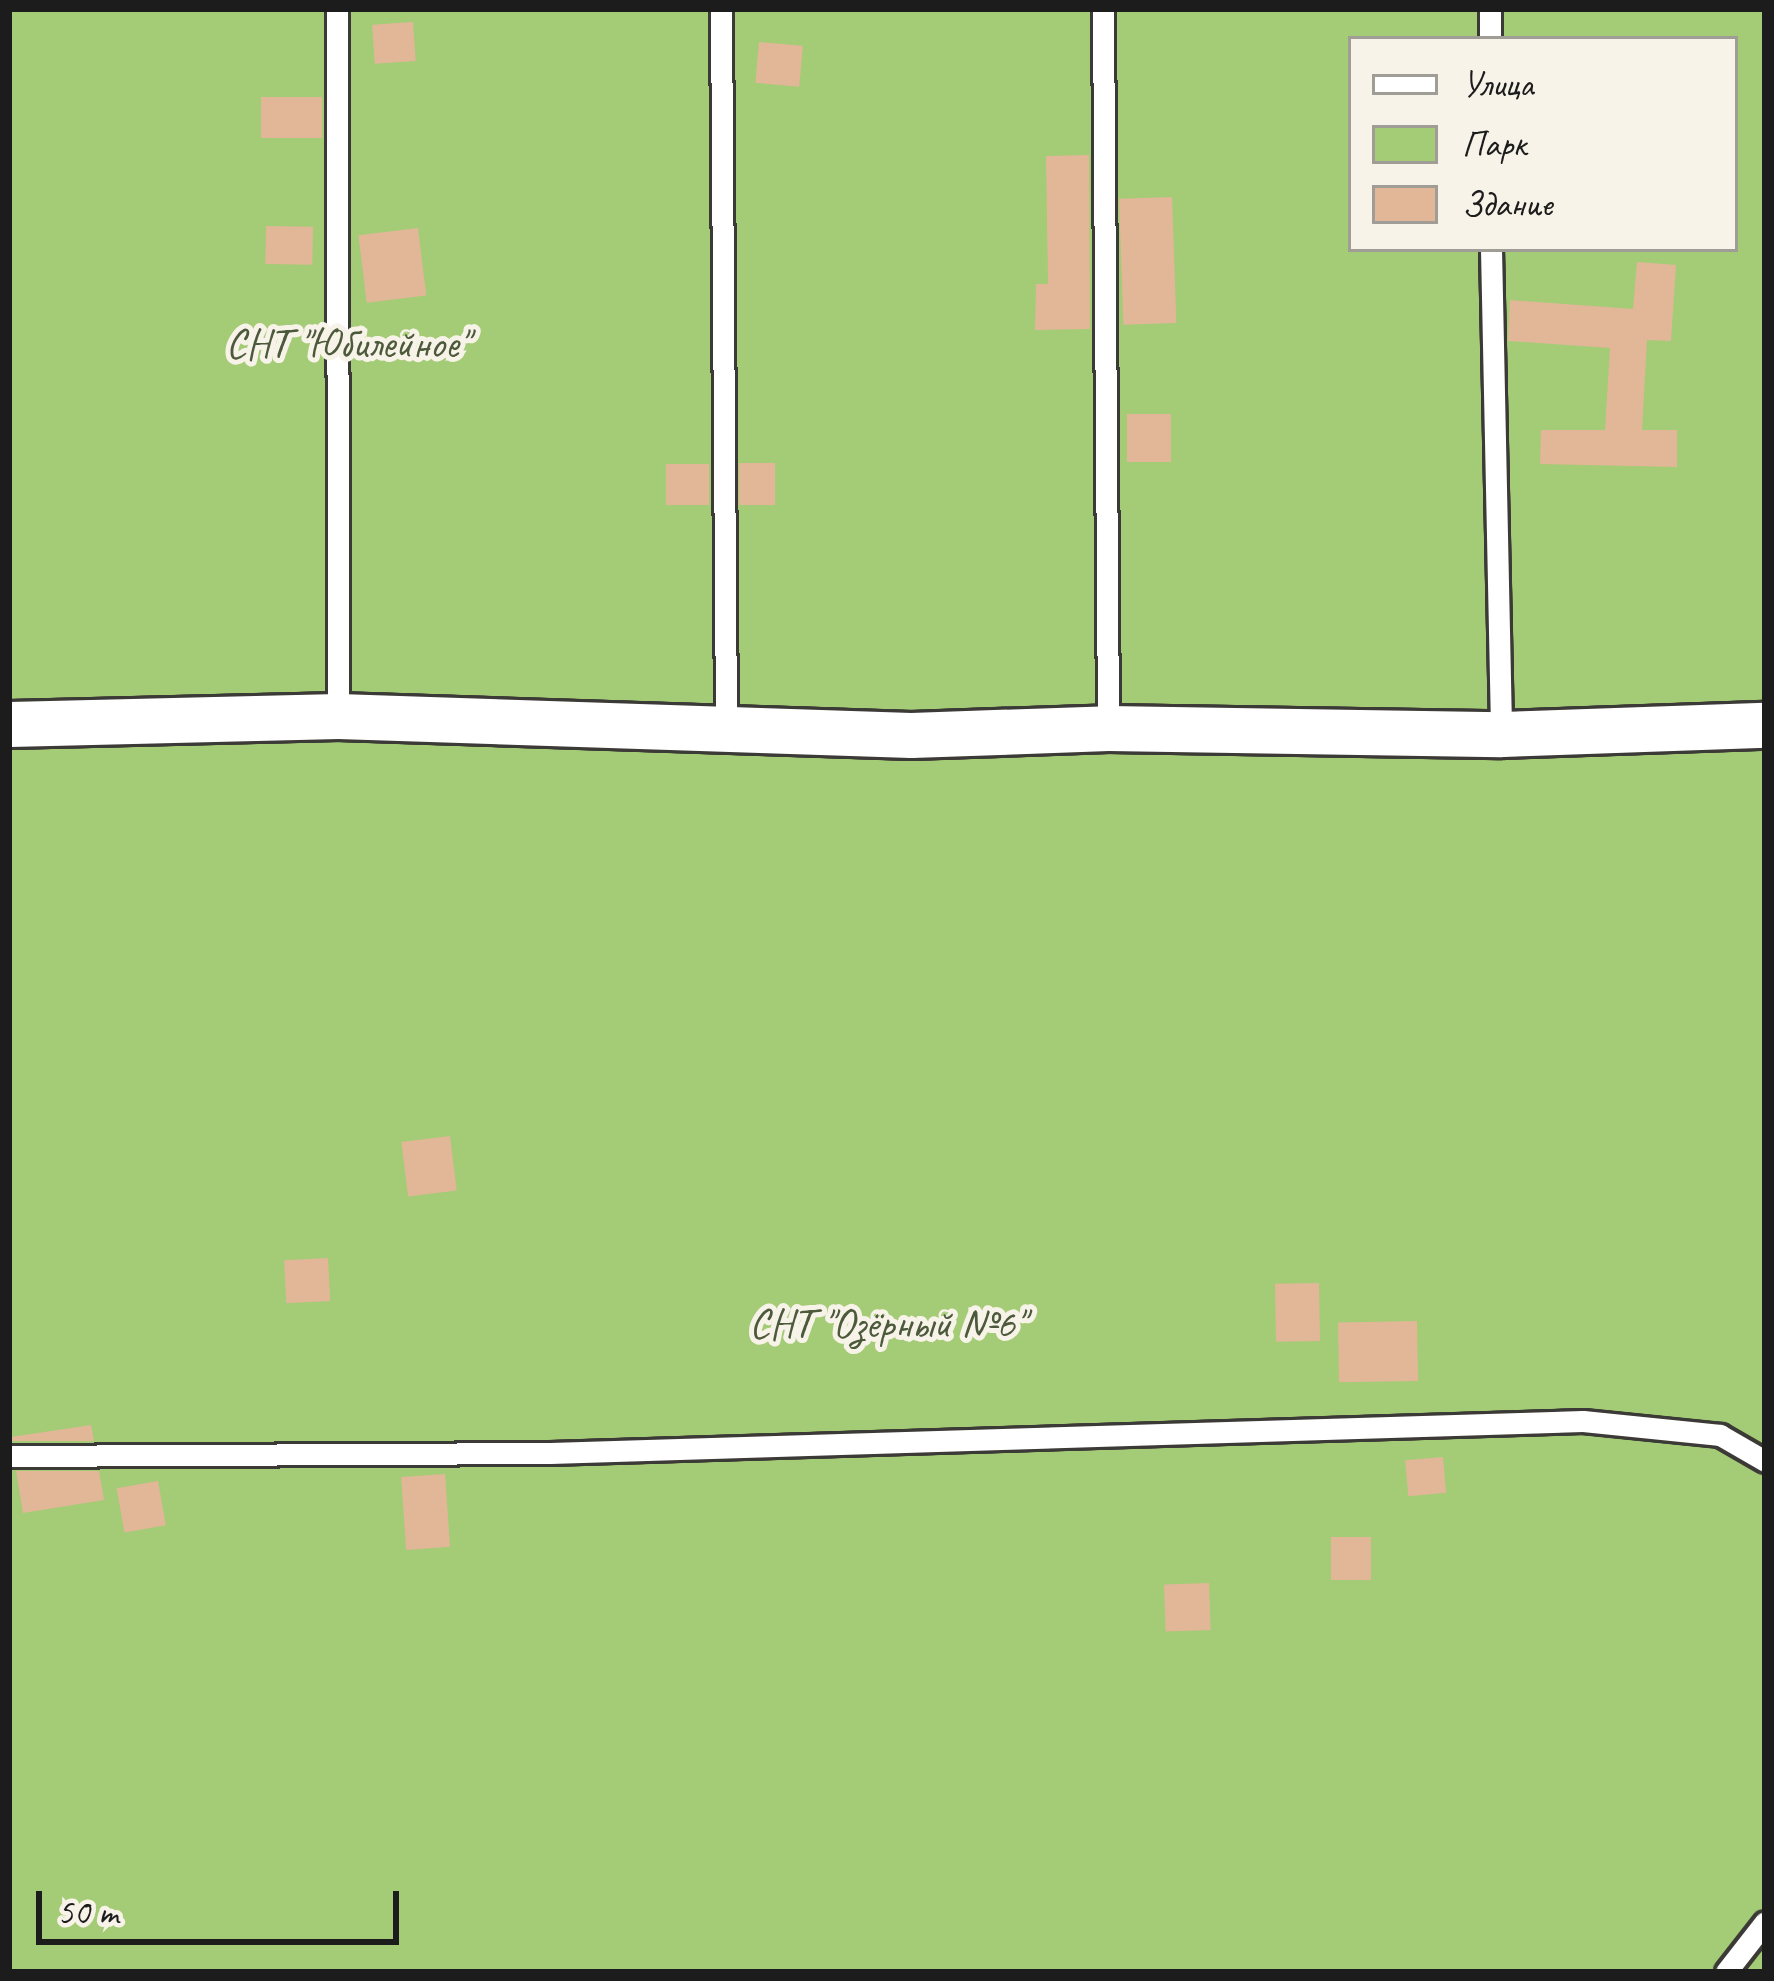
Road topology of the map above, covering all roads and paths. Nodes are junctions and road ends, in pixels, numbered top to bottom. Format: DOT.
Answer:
graph roads {
  1 [pos="337,9"];
  2 [pos="721,9"];
  3 [pos="1103,9"];
  4 [pos="1491,252"];
  5 [pos="338,716"];
  6 [pos="9,724"];
  7 [pos="726,725"];
  8 [pos="1765,725"];
  9 [pos="1108,728"];
  10 [pos="1501,734"];
  11 [pos="9,1456"];
  12 [pos="1765,1461"];
  13 [pos="1765,1922"];
  14 [pos="1726,1972"];
  1 -- 5 [label="lane"];
  2 -- 7 [label="lane"];
  3 -- 9 [label="lane"];
  4 -- 10 [label="lane"];
  5 -- 6 [label="street"];
  5 -- 7 [label="street"];
  7 -- 9 [label="street"];
  8 -- 10 [label="street"];
  9 -- 10 [label="street"];
  11 -- 12 [label="lane"];
  13 -- 14 [label="lane"];
}
